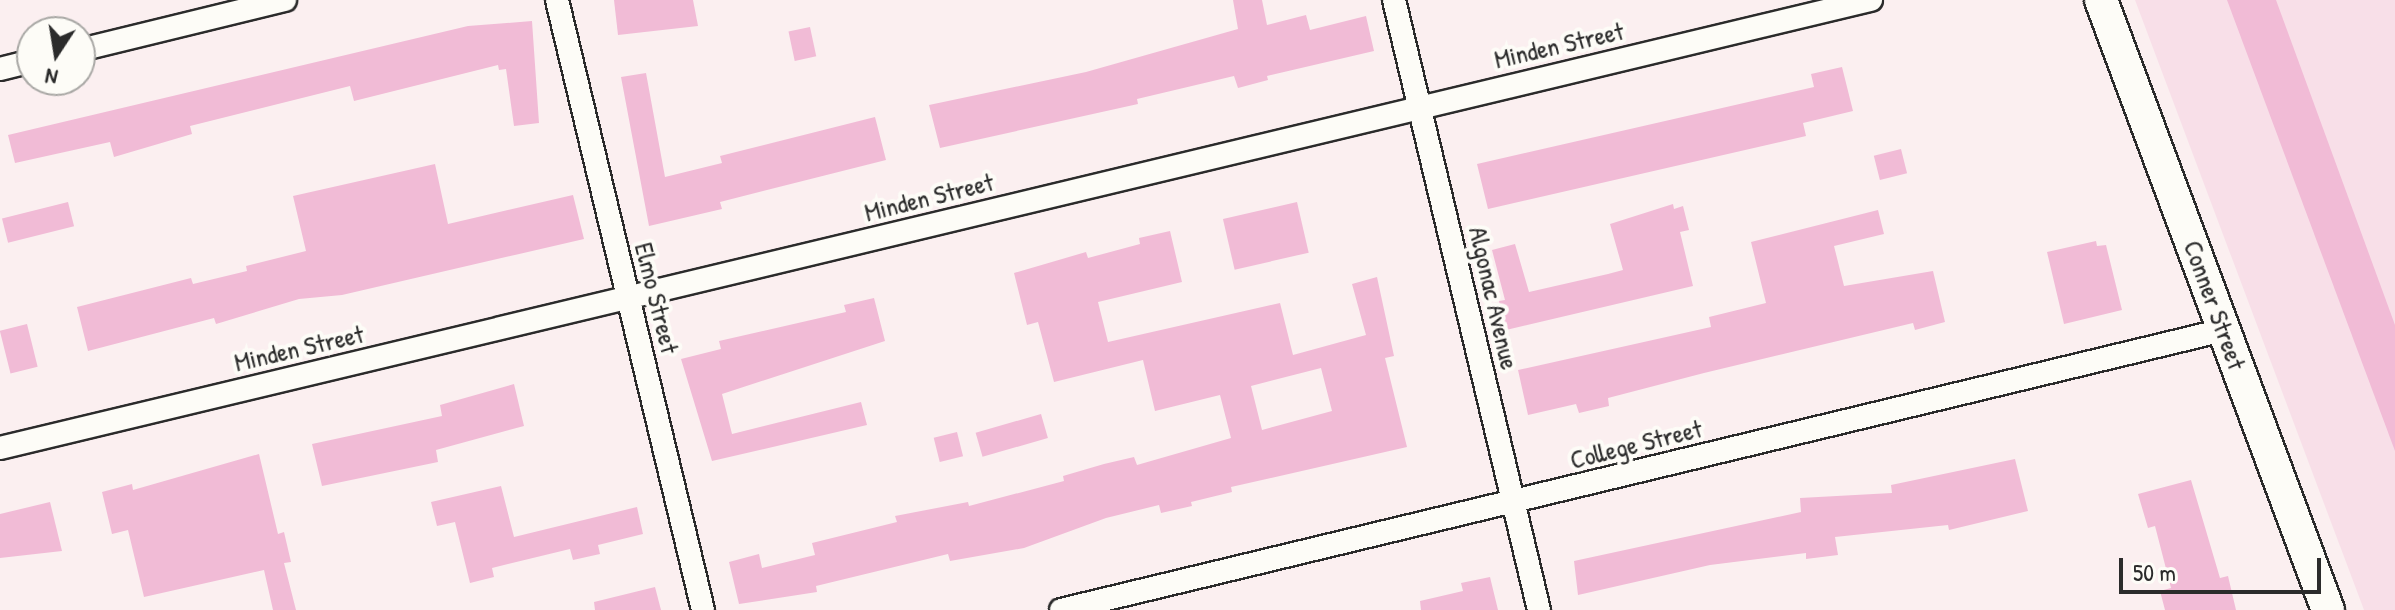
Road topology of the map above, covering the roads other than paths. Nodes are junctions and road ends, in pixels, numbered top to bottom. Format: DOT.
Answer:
graph roads {
  1 [pos="285,0"];
  2 [pos="557,0"];
  3 [pos="1394,0"];
  4 [pos="1871,0"];
  5 [pos="2101,0"];
  6 [pos="96,46"];
  7 [pos="1419,107"];
  8 [pos="628,299"];
  9 [pos="2224,330"];
  10 [pos="0,448"];
  11 [pos="1514,502"];
  12 [pos="703,610"];
  13 [pos="1061,610"];
  14 [pos="1539,610"];
  15 [pos="2328,610"];
  1 -- 6 [label="street"];
  2 -- 8 [label="street, Elmo Street"];
  3 -- 7 [label="street, Algonac Avenue"];
  4 -- 7 [label="street, Minden Street"];
  5 -- 9 [label="main road, Conner Street"];
  7 -- 8 [label="street, Minden Street"];
  7 -- 11 [label="street, Algonac Avenue"];
  8 -- 10 [label="street, Minden Street"];
  8 -- 12 [label="street, Elmo Street"];
  9 -- 11 [label="street, College Street"];
  9 -- 15 [label="main road, Conner Street"];
  11 -- 13 [label="street, College Street"];
  11 -- 14 [label="street, Algonac Avenue"];
}
